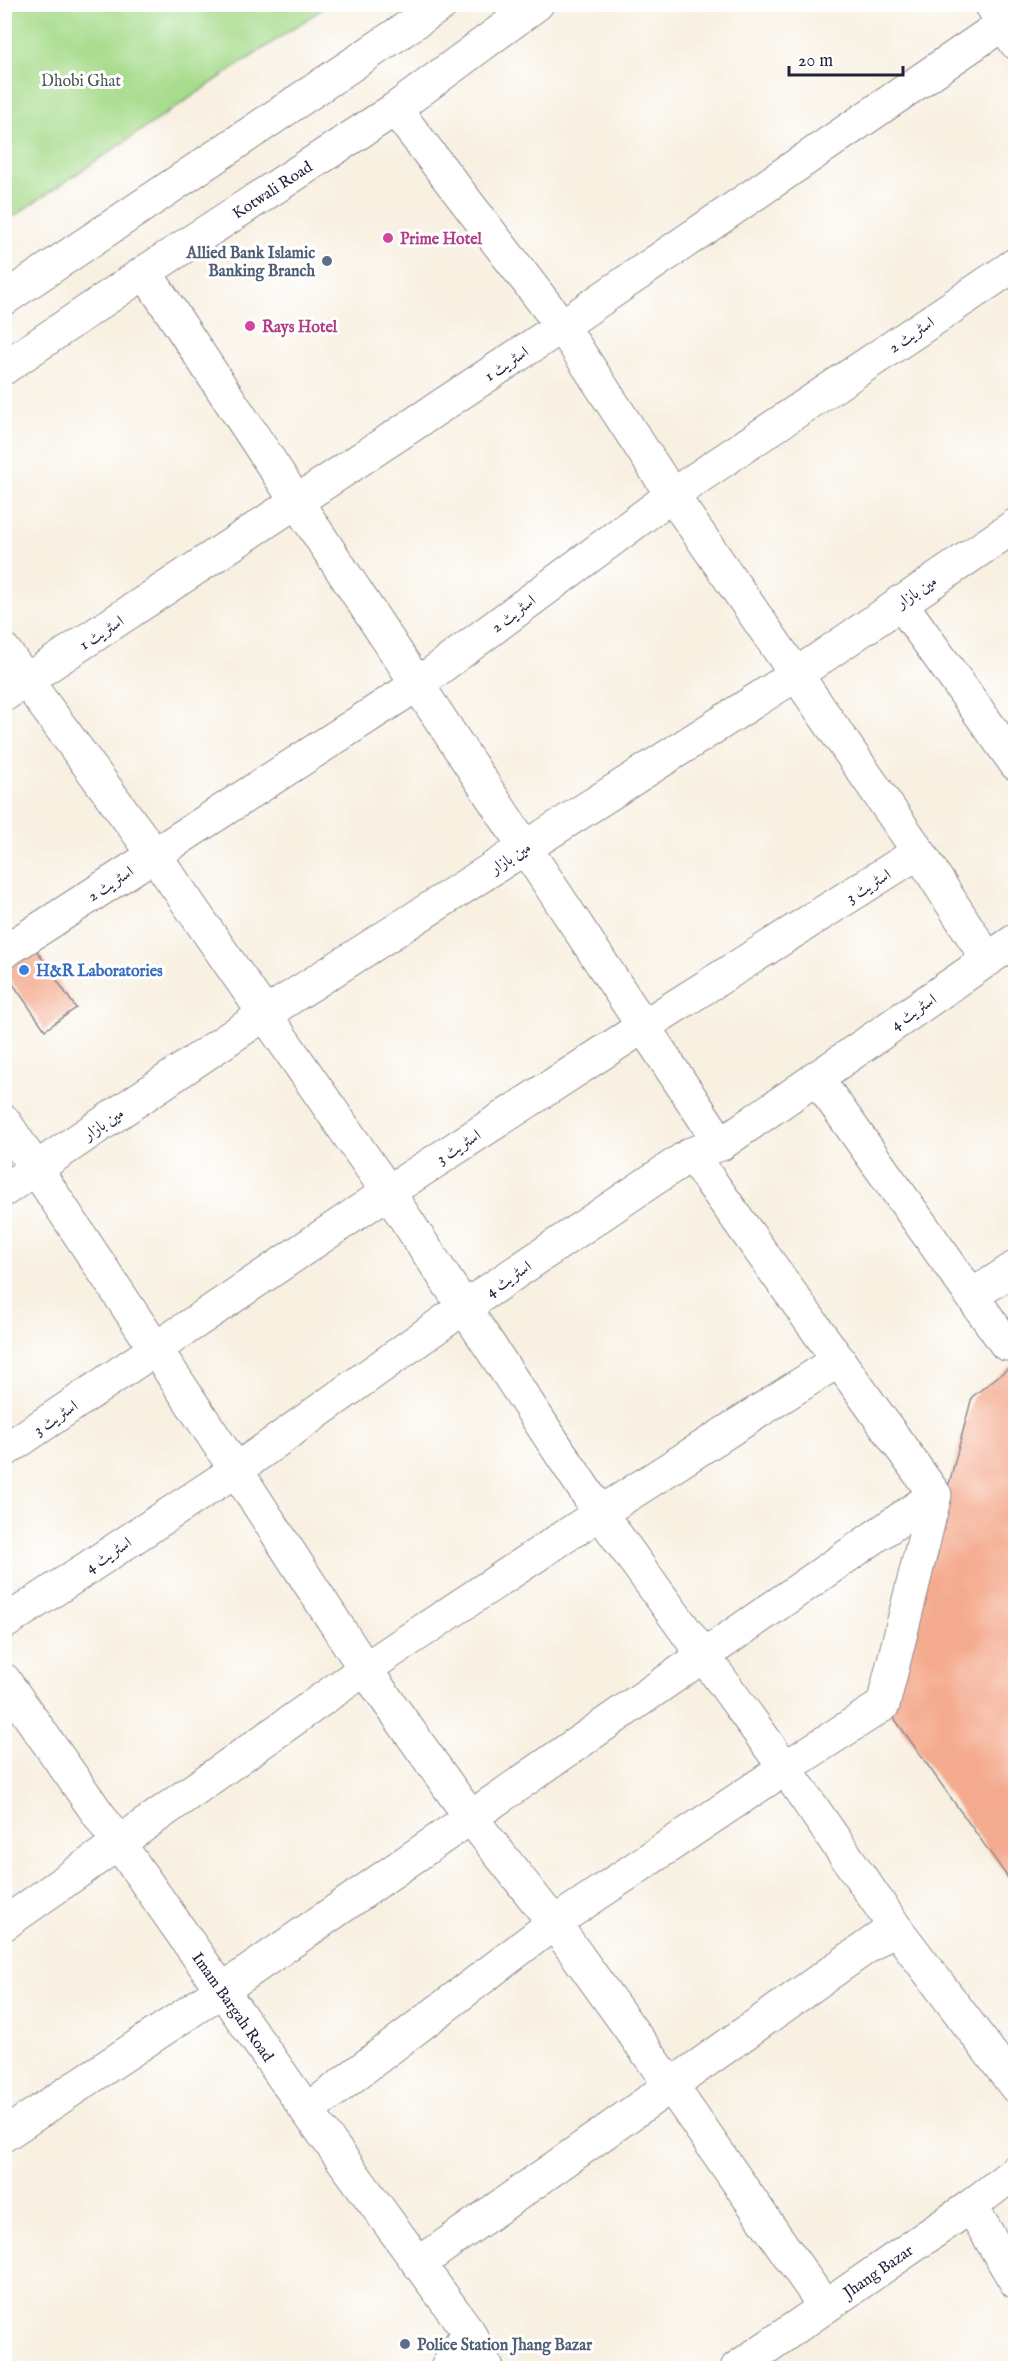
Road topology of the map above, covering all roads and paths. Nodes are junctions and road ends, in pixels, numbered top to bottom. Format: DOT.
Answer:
graph roads {
  1 [pos="442,4"];
  2 [pos="537,4"];
  3 [pos="1003,24"];
  4 [pos="395,109"];
  5 [pos="1016,264"];
  6 [pos="145,272"];
  7 [pos="4,299"];
  8 [pos="562,326"];
  9 [pos="4,368"];
  10 [pos="672,495"];
  11 [pos="298,501"];
  12 [pos="1016,525"];
  13 [pos="900,602"];
  14 [pos="4,650"];
  15 [pos="796,674"];
  16 [pos="418,684"];
  17 [pos="15,688"];
  18 [pos="1016,764"];
  19 [pos="526,847"];
  20 [pos="919,852"];
  21 [pos="154,854"];
  22 [pos="1016,940"];
  23 [pos="4,952"];
  24 [pos="988,960"];
  25 [pos="265,1014"];
  26 [pos="644,1026"];
  27 [pos="816,1077"];
  28 [pos="4,1121"];
  29 [pos="706,1149"];
  30 [pos="35,1168"];
  31 [pos="4,1190"];
  32 [pos="388,1192"];
  33 [pos="1016,1267"];
  34 [pos="972,1296"];
  35 [pos="463,1308"];
  36 [pos="1006,1344"];
  37 [pos="156,1349"];
  38 [pos="839,1360"];
  39 [pos="4,1451"];
  40 [pos="236,1470"];
  41 [pos="935,1495"];
  42 [pos="600,1513"];
  43 [pos="4,1623"];
  44 [pos="702,1655"];
  45 [pos="365,1669"];
  46 [pos="4,1680"];
  47 [pos="785,1768"];
  48 [pos="471,1818"];
  49 [pos="120,1842"];
  50 [pos="554,1923"];
  51 [pos="4,1924"];
  52 [pos="896,1927"];
  53 [pos="222,1990"];
  54 [pos="672,2087"];
  55 [pos="1016,2087"];
  56 [pos="307,2111"];
  57 [pos="4,2135"];
  58 [pos="1016,2171"];
  59 [pos="971,2206"];
  60 [pos="420,2264"];
  61 [pos="1016,2282"];
  62 [pos="825,2307"];
  63 [pos="468,2331"];
  64 [pos="447,2368"];
  65 [pos="487,2368"];
  66 [pos="737,2368"];
  1 -- 7 [label="street"];
  2 -- 4 [label="street, Kotwali Road"];
  3 -- 8 [label="street, اسٹریٹ 1"];
  4 -- 6 [label="street, Kotwali Road"];
  4 -- 8 [label="street"];
  5 -- 10 [label="street, اسٹریٹ 2"];
  6 -- 9 [label="street, Kotwali Road"];
  6 -- 11 [label="street"];
  8 -- 10 [label="street"];
  8 -- 11 [label="street, اسٹریٹ 1"];
  10 -- 15 [label="street"];
  10 -- 16 [label="street, اسٹریٹ 2"];
  11 -- 16 [label="street"];
  11 -- 17 [label="street, اسٹریٹ 1"];
  12 -- 13 [label="street, مین بازار"];
  13 -- 15 [label="street, مین بازار"];
  13 -- 18 [label="street"];
  14 -- 17 [label="street"];
  15 -- 19 [label="street, مین بازار"];
  15 -- 20 [label="street"];
  16 -- 19 [label="street"];
  16 -- 21 [label="street, اسٹریٹ 2"];
  17 -- 21 [label="street"];
  19 -- 25 [label="street, مین بازار"];
  19 -- 26 [label="street"];
  20 -- 24 [label="street"];
  20 -- 26 [label="street, اسٹریٹ 3"];
  21 -- 23 [label="street, اسٹریٹ 2"];
  21 -- 25 [label="street"];
  22 -- 24 [label="street, اسٹریٹ 4"];
  24 -- 27 [label="street, اسٹریٹ 4"];
  25 -- 30 [label="street, مین بازار"];
  25 -- 32 [label="street"];
  26 -- 29 [label="street"];
  26 -- 32 [label="street, اسٹریٹ 3"];
  27 -- 29 [label="street, اسٹریٹ 4"];
  27 -- 34 [label="street"];
  28 -- 30 [label="street"];
  29 -- 35 [label="street, اسٹریٹ 4"];
  29 -- 38 [label="street"];
  30 -- 31 [label="street, مین بازار"];
  30 -- 37 [label="street"];
  32 -- 35 [label="street"];
  32 -- 37 [label="street, اسٹریٹ 3"];
  33 -- 34 [label="street"];
  34 -- 36 [label="street"];
  35 -- 40 [label="street, اسٹریٹ 4"];
  35 -- 42 [label="street"];
  37 -- 39 [label="street, اسٹریٹ 3"];
  37 -- 40 [label="street"];
  38 -- 41 [label="street"];
  38 -- 42 [label="street"];
  40 -- 43 [label="street, اسٹریٹ 4"];
  40 -- 45 [label="street"];
  41 -- 44 [label="street"];
  41 -- 47 [label="street"];
  42 -- 44 [label="street"];
  42 -- 45 [label="street"];
  44 -- 47 [label="street"];
  44 -- 48 [label="street"];
  45 -- 48 [label="street"];
  45 -- 49 [label="street"];
  46 -- 49 [label="street, Imam Bargah Road"];
  47 -- 50 [label="street"];
  47 -- 52 [label="street"];
  48 -- 50 [label="street"];
  48 -- 53 [label="street"];
  49 -- 51 [label="street"];
  49 -- 53 [label="street, Imam Bargah Road"];
  50 -- 54 [label="street"];
  50 -- 56 [label="street"];
  52 -- 54 [label="street"];
  52 -- 55 [label="street"];
  53 -- 56 [label="street, Imam Bargah Road"];
  53 -- 57 [label="street"];
  54 -- 60 [label="street"];
  54 -- 62 [label="street"];
  56 -- 60 [label="street, Imam Bargah Road"];
  58 -- 59 [label="street, Jhang Bazar"];
  59 -- 61 [label="street"];
  59 -- 62 [label="street, Jhang Bazar"];
  60 -- 63 [label="street, Imam Bargah Road"];
  62 -- 66 [label="street, Jhang Bazar"];
  63 -- 64 [label="street"];
  63 -- 65 [label="street, Imam Bargah Road"];
}
